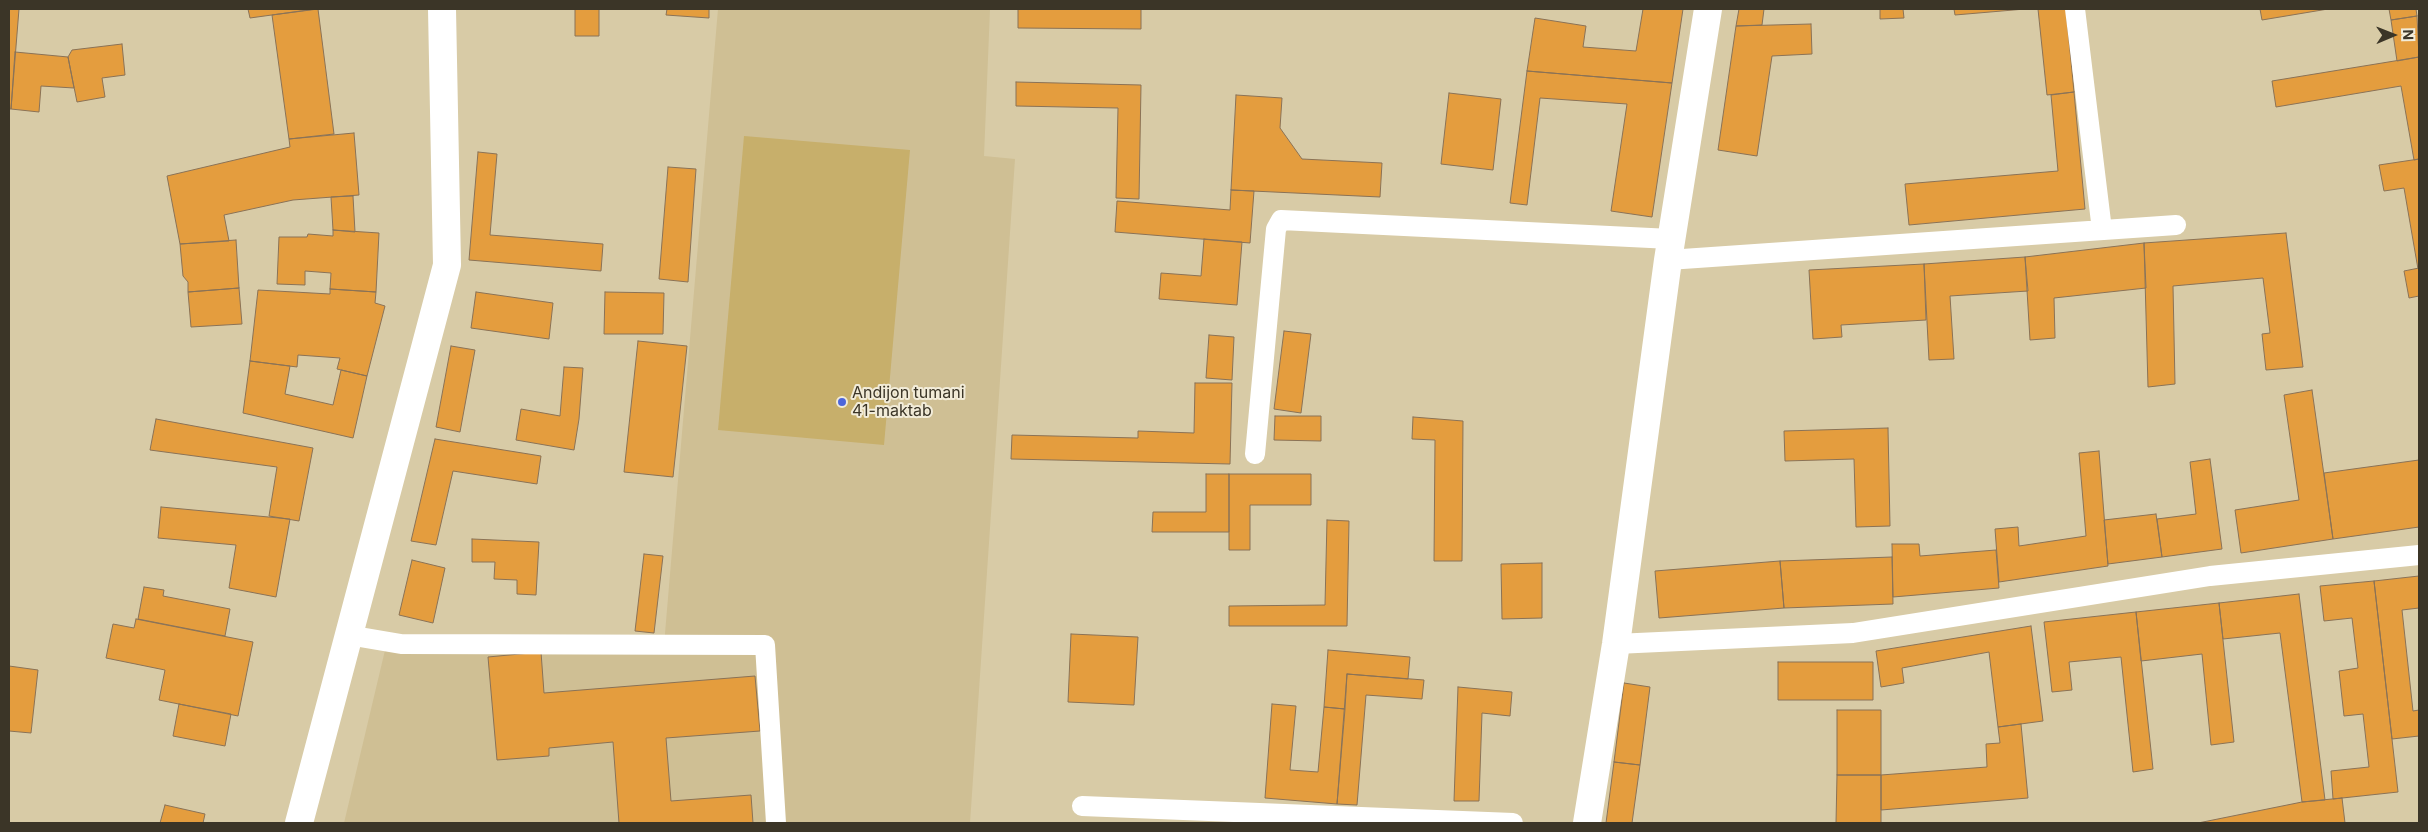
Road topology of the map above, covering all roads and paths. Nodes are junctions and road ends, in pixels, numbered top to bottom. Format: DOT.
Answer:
graph roads {
  1 [pos="442,9"];
  2 [pos="1708,9"];
  3 [pos="2075,9"];
  4 [pos="2176,225"];
  5 [pos="2102,230"];
  6 [pos="1670,249"];
  7 [pos="1254,454"];
  8 [pos="2419,555"];
  9 [pos="348,635"];
  10 [pos="1616,644"];
  11 [pos="1082,806"];
  12 [pos="299,823"];
  13 [pos="776,823"];
  14 [pos="1513,823"];
  15 [pos="1587,823"];
  1 -- 9 [label="street"];
  2 -- 6 [label="street"];
  3 -- 5 [label="lane"];
  4 -- 5 [label="lane"];
  5 -- 6 [label="lane"];
  6 -- 7 [label="lane"];
  6 -- 10 [label="street"];
  8 -- 10 [label="lane"];
  9 -- 12 [label="street"];
  9 -- 13 [label="lane"];
  10 -- 15 [label="street"];
  11 -- 14 [label="lane"];
}
